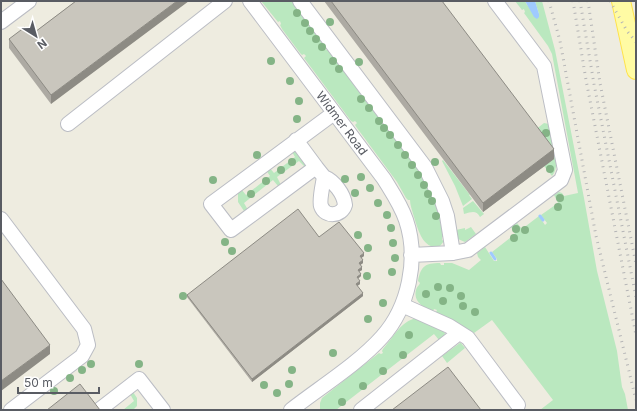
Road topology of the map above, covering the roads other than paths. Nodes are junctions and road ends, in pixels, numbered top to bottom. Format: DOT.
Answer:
graph roads {
  1 [pos="29,1"];
  2 [pos="225,1"];
  3 [pos="250,1"];
  4 [pos="300,1"];
  5 [pos="495,1"];
  6 [pos="621,1"];
  7 [pos="1,22"];
  8 [pos="636,70"];
  9 [pos="334,113"];
  10 [pos="68,124"];
  11 [pos="296,140"];
  12 [pos="1,219"];
  13 [pos="453,253"];
  14 [pos="412,256"];
  15 [pos="402,306"];
  16 [pos="459,333"];
  17 [pos="308,405"];
  18 [pos="518,405"];
  19 [pos="11,410"];
  20 [pos="99,410"];
  21 [pos="163,410"];
  22 [pos="291,410"];
  23 [pos="361,410"];
  1 -- 7 [label="street"];
  2 -- 10 [label="street"];
  3 -- 9 [label="street, Widmer Road"];
  4 -- 13 [label="street"];
  5 -- 13 [label="street"];
  6 -- 8 [label="main road"];
  9 -- 11 [label="street"];
  9 -- 14 [label="street, Widmer Road"];
  11 -- 11 [label="street"];
  12 -- 19 [label="street"];
  13 -- 14 [label="street"];
  14 -- 15 [label="street, Widmer Road"];
  15 -- 16 [label="street"];
  15 -- 17 [label="street, Widmer Road"];
  16 -- 18 [label="street"];
  16 -- 23 [label="street"];
  17 -- 22 [label="street, Widmer Road"];
  20 -- 21 [label="street"];
}
